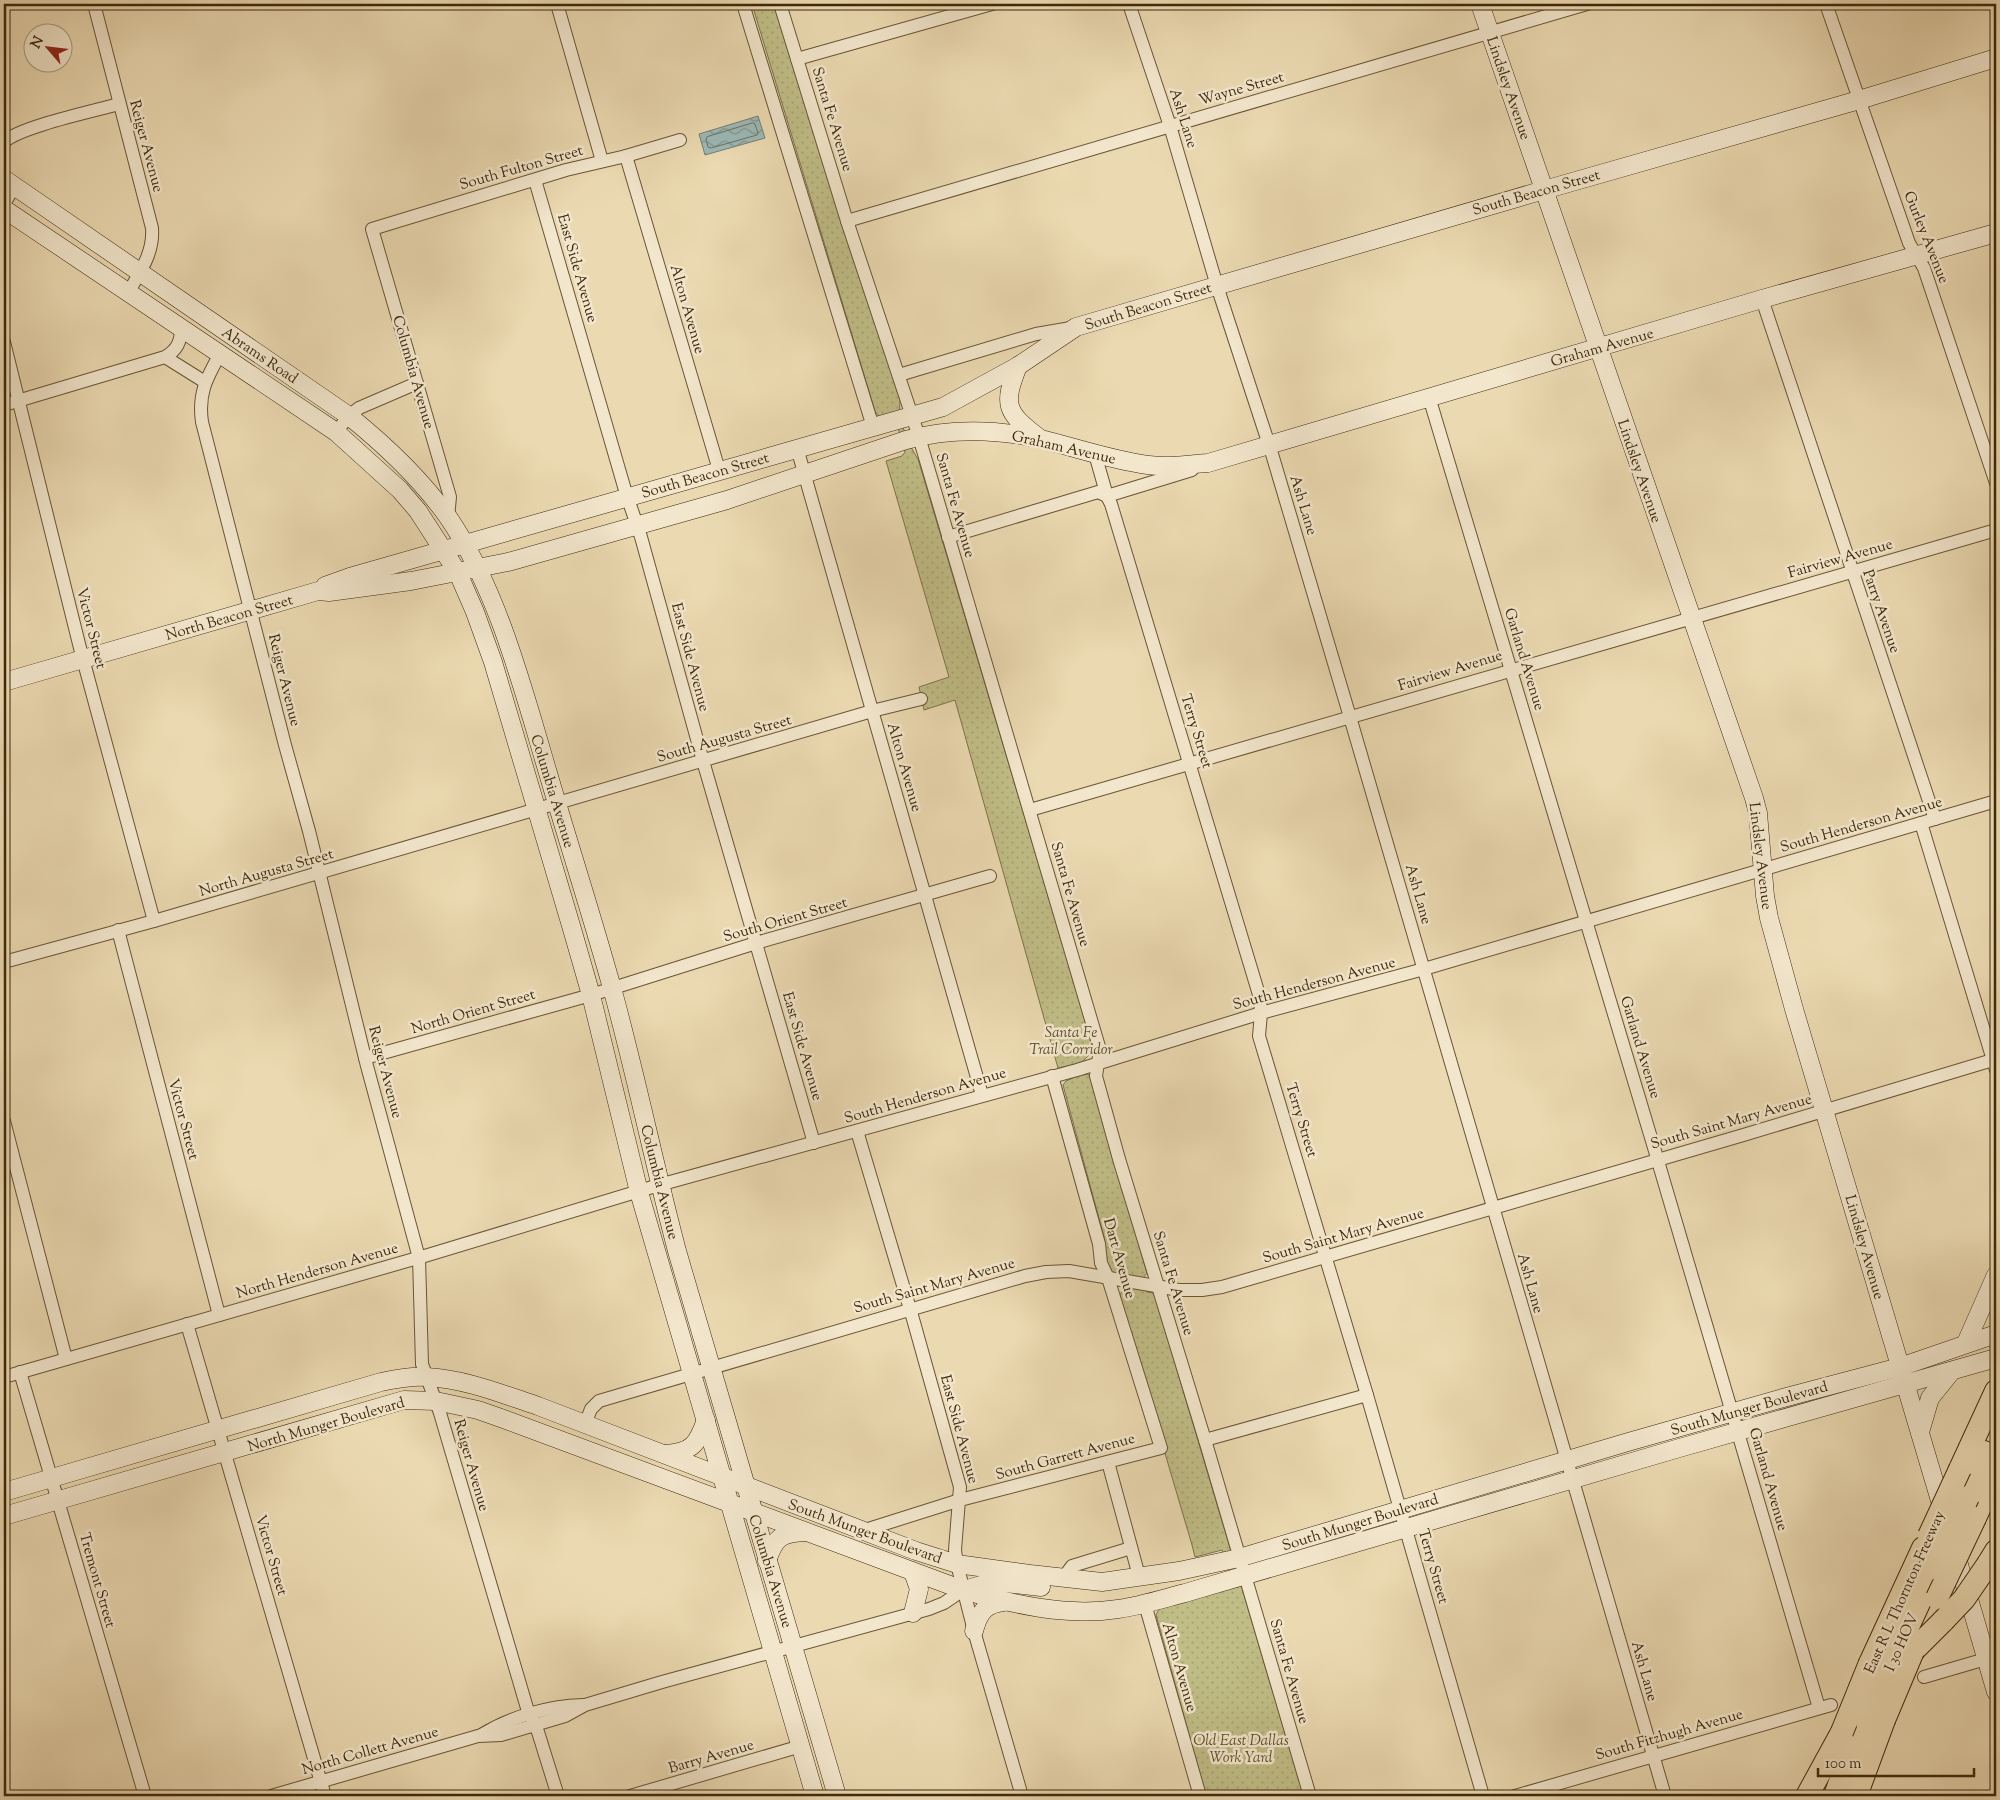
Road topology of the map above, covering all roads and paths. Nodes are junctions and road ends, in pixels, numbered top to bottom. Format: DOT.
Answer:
graph roads {
  1 [pos="94,4"];
  2 [pos="557,4"];
  3 [pos="743,4"];
  4 [pos="780,4"];
  5 [pos="992,4"];
  6 [pos="1129,4"];
  7 [pos="1480,4"];
  8 [pos="1587,4"];
  9 [pos="1826,4"];
  10 [pos="1490,32"];
  11 [pos="1996,58"];
  12 [pos="797,59"];
  13 [pos="1859,100"];
  14 [pos="119,104"];
  15 [pos="1170,126"];
  16 [pos="680,140"];
  17 [pos="4,142"];
  18 [pos="626,156"];
  19 [pos="602,161"];
  20 [pos="535,180"];
  21 [pos="9,183"];
  22 [pos="1544,190"];
  23 [pos="4,204"];
  24 [pos="4,209"];
  25 [pos="847,221"];
  26 [pos="372,229"];
  27 [pos="1996,233"];
  28 [pos="1916,254"];
  29 [pos="141,272"];
  30 [pos="1217,286"];
  31 [pos="128,293"];
  32 [pos="1762,299"];
  33 [pos="181,328"];
  34 [pos="1076,328"];
  35 [pos="221,329"];
  36 [pos="4,342"];
  37 [pos="1598,348"];
  38 [pos="220,354"];
  39 [pos="165,357"];
  40 [pos="1018,366"];
  41 [pos="899,375"];
  42 [pos="205,382"];
  43 [pos="417,383"];
  44 [pos="1429,397"];
  45 [pos="19,400"];
  46 [pos="4,405"];
  47 [pos="349,416"];
  48 [pos="912,416"];
  49 [pos="873,427"];
  50 [pos="336,432"];
  51 [pos="919,437"];
  52 [pos="1041,439"];
  53 [pos="1268,444"];
  54 [pos="797,448"];
  55 [pos="1095,454"];
  56 [pos="1208,463"];
  57 [pos="719,470"];
  58 [pos="804,475"];
  59 [pos="1996,483"];
  60 [pos="1107,496"];
  61 [pos="628,498"];
  62 [pos="448,517"];
  63 [pos="638,526"];
  64 [pos="1996,530"];
  65 [pos="948,537"];
  66 [pos="465,546"];
  67 [pos="446,551"];
  68 [pos="477,569"];
  69 [pos="1851,571"];
  70 [pos="458,572"];
  71 [pos="318,591"];
  72 [pos="251,611"];
  73 [pos="1691,618"];
  74 [pos="83,659"];
  75 [pos="1511,669"];
  76 [pos="4,682"];
  77 [pos="922,699"];
  78 [pos="872,711"];
  79 [pos="1350,717"];
  80 [pos="703,761"];
  81 [pos="1190,765"];
  82 [pos="1996,801"];
  83 [pos="557,804"];
  84 [pos="537,810"];
  85 [pos="1030,810"];
  86 [pos="1935,819"];
  87 [pos="1921,823"];
  88 [pos="1762,869"];
  89 [pos="319,873"];
  90 [pos="990,876"];
  91 [pos="926,895"];
  92 [pos="154,921"];
  93 [pos="1586,921"];
  94 [pos="118,930"];
  95 [pos="756,943"];
  96 [pos="4,962"];
  97 [pos="1424,969"];
  98 [pos="612,988"];
  99 [pos="591,995"];
  100 [pos="1261,1013"];
  101 [pos="365,1058"];
  102 [pos="1995,1063"];
  103 [pos="1098,1064"];
  104 [pos="1052,1076"];
  105 [pos="982,1095"];
  106 [pos="1824,1110"];
  107 [pos="4,1121"];
  108 [pos="857,1131"];
  109 [pos="814,1143"];
  110 [pos="1658,1160"];
  111 [pos="659,1186"];
  112 [pos="639,1192"];
  113 [pos="1493,1208"];
  114 [pos="1325,1256"];
  115 [pos="419,1258"];
  116 [pos="1996,1275"];
  117 [pos="1108,1278"];
  118 [pos="1158,1287"];
  119 [pos="910,1309"];
  120 [pos="219,1315"];
  121 [pos="188,1324"];
  122 [pos="1996,1334"];
  123 [pos="1966,1343"];
  124 [pos="1996,1358"];
  125 [pos="66,1359"];
  126 [pos="1900,1367"];
  127 [pos="711,1369"];
  128 [pos="20,1372"];
  129 [pos="1951,1372"];
  130 [pos="692,1374"];
  131 [pos="4,1377"];
  132 [pos="427,1377"];
  133 [pos="1906,1385"];
  134 [pos="1996,1391"];
  135 [pos="1367,1395"];
  136 [pos="436,1401"];
  137 [pos="1733,1412"];
  138 [pos="706,1420"];
  139 [pos="585,1424"];
  140 [pos="1996,1425"];
  141 [pos="218,1430"];
  142 [pos="1738,1432"];
  143 [pos="1920,1432"];
  144 [pos="1996,1437"];
  145 [pos="1205,1440"];
  146 [pos="1161,1448"];
  147 [pos="224,1452"];
  148 [pos="664,1454"];
  149 [pos="1566,1460"];
  150 [pos="1108,1462"];
  151 [pos="1996,1472"];
  152 [pos="721,1477"];
  153 [pos="51,1478"];
  154 [pos="1572,1479"];
  155 [pos="744,1486"];
  156 [pos="4,1492"];
  157 [pos="1967,1494"];
  158 [pos="57,1500"];
  159 [pos="960,1500"];
  160 [pos="729,1503"];
  161 [pos="1401,1510"];
  162 [pos="752,1511"];
  163 [pos="4,1516"];
  164 [pos="1406,1529"];
  165 [pos="862,1531"];
  166 [pos="812,1532"];
  167 [pos="1131,1548"];
  168 [pos="877,1557"];
  169 [pos="1992,1557"];
  170 [pos="767,1561"];
  171 [pos="957,1564"];
  172 [pos="1242,1566"];
  173 [pos="913,1572"];
  174 [pos="1930,1573"];
  175 [pos="1139,1576"];
  176 [pos="1063,1578"];
  177 [pos="1102,1582"];
  178 [pos="963,1590"];
  179 [pos="1005,1602"];
  180 [pos="1146,1604"];
  181 [pos="913,1613"];
  182 [pos="974,1631"];
  183 [pos="793,1646"];
  184 [pos="773,1651"];
  185 [pos="1892,1656"];
  186 [pos="1991,1658"];
  187 [pos="1924,1677"];
  188 [pos="1996,1692"];
  189 [pos="1825,1706"];
  190 [pos="532,1720"];
  191 [pos="1863,1725"];
  192 [pos="801,1746"];
  193 [pos="1653,1755"];
  194 [pos="321,1782"];
  195 [pos="145,1796"];
  196 [pos="271,1796"];
  197 [pos="325,1796"];
  198 [pos="558,1796"];
  199 [pos="630,1796"];
  200 [pos="815,1796"];
  201 [pos="837,1796"];
  202 [pos="1022,1796"];
  203 [pos="1200,1796"];
  204 [pos="1310,1796"];
  205 [pos="1484,1796"];
  206 [pos="1516,1796"];
  207 [pos="1665,1796"];
  208 [pos="1807,1796"];
  209 [pos="1820,1796"];
  210 [pos="1835,1796"];
  211 [pos="1841,1796"];
  212 [pos="1856,1796"];
  1 -- 14 [label="street, Reiger Avenue"];
  2 -- 19 [label="street"];
  3 -- 49 [label="street"];
  4 -- 12 [label="street, Santa Fe Avenue"];
  5 -- 12 [label="street"];
  6 -- 15 [label="street, Ash Lane"];
  7 -- 10 [label="main road, Lindsley Avenue"];
  8 -- 10 [label="street, Wayne Street"];
  9 -- 13 [label="street, Gurley Avenue"];
  10 -- 15 [label="street, Wayne Street"];
  10 -- 22 [label="main road, Lindsley Avenue"];
  11 -- 13 [label="main road, South Beacon Street"];
  12 -- 25 [label="street, Santa Fe Avenue"];
  13 -- 22 [label="main road, South Beacon Street"];
  13 -- 28 [label="street, Gurley Avenue"];
  14 -- 17 [label="street"];
  14 -- 29 [label="street, Reiger Avenue"];
  15 -- 25 [label="street, Wayne Street"];
  15 -- 30 [label="street, Ash Lane"];
  16 -- 18 [label="street, South Fulton Street"];
  18 -- 19 [label="street, South Fulton Street"];
  18 -- 57 [label="street, Alton Avenue"];
  19 -- 20 [label="street, South Fulton Street"];
  20 -- 26 [label="street, South Fulton Street"];
  20 -- 61 [label="street, East Side Avenue"];
  21 -- 23 [label="street"];
  21 -- 29 [label="main road, Abrams Road"];
  22 -- 30 [label="main road, South Beacon Street"];
  22 -- 37 [label="main road, Lindsley Avenue"];
  24 -- 31 [label="main road, Abrams Road"];
  25 -- 41 [label="street, Santa Fe Avenue"];
  26 -- 43 [label="street, Columbia Avenue"];
  27 -- 28 [label="main road, Graham Avenue"];
  28 -- 32 [label="main road, Graham Avenue"];
  28 -- 59 [label="street, Gurley Avenue"];
  29 -- 31 [label="street, Reiger Avenue"];
  29 -- 35 [label="main road, Abrams Road"];
  30 -- 34 [label="main road, South Beacon Street"];
  30 -- 53 [label="street, Ash Lane"];
  31 -- 33 [label="main road, Abrams Road"];
  32 -- 37 [label="main road, Graham Avenue"];
  32 -- 69 [label="street, Parry Avenue"];
  33 -- 38 [label="main road, Abrams Road"];
  33 -- 39 [label="street"];
  34 -- 40 [label="main road, South Beacon Street"];
  34 -- 41 [label="street, South Beacon Street"];
  35 -- 38 [label="main road"];
  35 -- 47 [label="main road, Abrams Road"];
  36 -- 45 [label="street, Victor Street"];
  37 -- 44 [label="main road, Graham Avenue"];
  37 -- 73 [label="main road, Lindsley Avenue"];
  38 -- 42 [label="street, Reiger Avenue"];
  38 -- 50 [label="main road, Abrams Road"];
  39 -- 42 [label="street"];
  39 -- 45 [label="street"];
  40 -- 48 [label="main road, South Beacon Street"];
  40 -- 52 [label="main road"];
  41 -- 48 [label="street, Santa Fe Avenue"];
  42 -- 72 [label="street, Reiger Avenue"];
  43 -- 47 [label="street"];
  43 -- 62 [label="street, Columbia Avenue"];
  44 -- 53 [label="main road, Graham Avenue"];
  44 -- 75 [label="street, Garland Avenue"];
  45 -- 46 [label="street"];
  45 -- 74 [label="street, Victor Street"];
  47 -- 50 [label="street"];
  47 -- 62 [label="main road, Abrams Road"];
  48 -- 49 [label="main road, South Beacon Street"];
  48 -- 51 [label="street, Santa Fe Avenue"];
  49 -- 54 [label="main road, South Beacon Street"];
  50 -- 67 [label="main road, Abrams Road"];
  51 -- 52 [label="main road, Graham Avenue"];
  51 -- 58 [label="main road, South Beacon Street"];
  51 -- 65 [label="street, Santa Fe Avenue"];
  52 -- 55 [label="main road, Graham Avenue"];
  53 -- 56 [label="main road, Graham Avenue"];
  53 -- 79 [label="street, Ash Lane"];
  54 -- 57 [label="main road, South Beacon Street"];
  54 -- 58 [label="street, Alton Avenue"];
  55 -- 56 [label="main road, Graham Avenue"];
  55 -- 60 [label="street, Terry Street"];
  56 -- 60 [label="street, Graham Avenue"];
  57 -- 61 [label="main road, South Beacon Street"];
  58 -- 63 [label="main road, South Beacon Street"];
  58 -- 78 [label="street, Alton Avenue"];
  60 -- 65 [label="street, Graham Avenue"];
  60 -- 81 [label="street, Terry Street"];
  61 -- 63 [label="street, East Side Avenue"];
  61 -- 66 [label="main road, South Beacon Street"];
  62 -- 66 [label="main road, Abrams Road"];
  63 -- 68 [label="main road, South Beacon Street"];
  63 -- 80 [label="street, East Side Avenue"];
  64 -- 69 [label="street, Fairview Avenue"];
  65 -- 85 [label="street, Santa Fe Avenue"];
  66 -- 67 [label="main road, South Beacon Street"];
  66 -- 68 [label="main road, Abrams Road"];
  67 -- 70 [label="main road, Abrams Road"];
  67 -- 71 [label="main road, South Beacon Street"];
  68 -- 70 [label="main road, South Beacon Street"];
  68 -- 83 [label="main road, Columbia Avenue"];
  69 -- 73 [label="street, Fairview Avenue"];
  69 -- 86 [label="street, Parry Avenue"];
  70 -- 71 [label="main road, North Beacon Street"];
  70 -- 84 [label="main road, Columbia Avenue"];
  71 -- 72 [label="main road, North Beacon Street"];
  72 -- 74 [label="main road, North Beacon Street"];
  72 -- 89 [label="street, Reiger Avenue"];
  73 -- 75 [label="street, Fairview Avenue"];
  73 -- 88 [label="main road, Lindsley Avenue"];
  74 -- 76 [label="main road, North Beacon Street"];
  74 -- 92 [label="street, Victor Street"];
  75 -- 79 [label="street, Fairview Avenue"];
  75 -- 93 [label="street, Garland Avenue"];
  77 -- 78 [label="street, South Augusta Street"];
  78 -- 80 [label="street, South Augusta Street"];
  78 -- 91 [label="street, Alton Avenue"];
  79 -- 81 [label="street, Fairview Avenue"];
  79 -- 97 [label="street, Ash Lane"];
  80 -- 83 [label="street, South Augusta Street"];
  80 -- 95 [label="street, East Side Avenue"];
  81 -- 85 [label="street, Fairview Avenue"];
  81 -- 100 [label="street, Terry Street"];
  82 -- 86 [label="street, South Henderson Avenue"];
  83 -- 84 [label="street, South Augusta Street"];
  83 -- 98 [label="main road, Columbia Avenue"];
  84 -- 89 [label="street, North Augusta Street"];
  84 -- 99 [label="main road, Columbia Avenue"];
  85 -- 103 [label="street, Santa Fe Avenue"];
  86 -- 87 [label="street, South Henderson Avenue"];
  87 -- 88 [label="street, South Henderson Avenue"];
  87 -- 102 [label="street"];
  88 -- 93 [label="street, South Henderson Avenue"];
  88 -- 106 [label="main road, Lindsley Avenue"];
  89 -- 92 [label="street, North Augusta Street"];
  89 -- 101 [label="street, Reiger Avenue"];
  90 -- 91 [label="street, South Orient Street"];
  91 -- 95 [label="street, South Orient Street"];
  91 -- 105 [label="street, Alton Avenue"];
  92 -- 94 [label="street, North Augusta Street"];
  93 -- 97 [label="street, South Henderson Avenue"];
  93 -- 110 [label="street, Garland Avenue"];
  94 -- 96 [label="street, North Augusta Street"];
  94 -- 120 [label="street, Victor Street"];
  95 -- 98 [label="street, South Orient Street"];
  95 -- 109 [label="street, East Side Avenue"];
  97 -- 100 [label="street, South Henderson Avenue"];
  97 -- 113 [label="street, Ash Lane"];
  98 -- 99 [label="street, South Orient Street"];
  98 -- 111 [label="main road, Columbia Avenue"];
  99 -- 101 [label="street, North Orient Street"];
  99 -- 112 [label="main road, Columbia Avenue"];
  100 -- 103 [label="street, South Henderson Avenue"];
  100 -- 114 [label="street, Terry Street"];
  101 -- 115 [label="street, Reiger Avenue"];
  102 -- 106 [label="street, South Saint Mary Avenue"];
  103 -- 104 [label="street, South Henderson Avenue"];
  103 -- 118 [label="street, Santa Fe Avenue"];
  104 -- 105 [label="street, South Henderson Avenue"];
  104 -- 117 [label="street, Dart Avenue"];
  105 -- 108 [label="street, South Henderson Avenue"];
  106 -- 110 [label="street, South Saint Mary Avenue"];
  106 -- 126 [label="main road, Lindsley Avenue"];
  107 -- 125 [label="street"];
  108 -- 109 [label="street, South Henderson Avenue"];
  108 -- 119 [label="street, East Side Avenue"];
  109 -- 111 [label="street, South Henderson Avenue"];
  110 -- 113 [label="street, South Saint Mary Avenue"];
  110 -- 137 [label="street, Garland Avenue"];
  111 -- 112 [label="street, South Henderson Avenue"];
  111 -- 127 [label="main road, Columbia Avenue"];
  112 -- 115 [label="street, North Henderson Avenue"];
  112 -- 130 [label="main road, Columbia Avenue"];
  113 -- 114 [label="street, South Saint Mary Avenue"];
  113 -- 149 [label="street, Ash Lane"];
  114 -- 118 [label="street, South Saint Mary Avenue"];
  114 -- 135 [label="street, Terry Street"];
  115 -- 120 [label="street, North Henderson Avenue"];
  115 -- 132 [label="street, Reiger Avenue"];
  116 -- 123 [label="main road"];
  117 -- 118 [label="street, South Saint Mary Avenue"];
  117 -- 119 [label="street, South Saint Mary Avenue"];
  117 -- 146 [label="street, Dart Avenue"];
  118 -- 145 [label="street, Santa Fe Avenue"];
  119 -- 127 [label="street, South Saint Mary Avenue"];
  119 -- 159 [label="street, East Side Avenue"];
  120 -- 121 [label="street, North Henderson Avenue"];
  121 -- 125 [label="street, North Henderson Avenue"];
  121 -- 141 [label="street, Victor Street"];
  122 -- 123 [label="main road, South Munger Boulevard"];
  123 -- 126 [label="main road, South Munger Boulevard"];
  124 -- 129 [label="main road, South Munger Boulevard"];
  125 -- 128 [label="street, North Henderson Avenue"];
  126 -- 133 [label="main road, Lindsley Avenue"];
  126 -- 137 [label="main road, South Munger Boulevard"];
  127 -- 130 [label="street, South Saint Mary Avenue"];
  127 -- 155 [label="main road, Columbia Avenue"];
  128 -- 131 [label="street, North Henderson Avenue"];
  128 -- 153 [label="street, Tremont Street"];
  129 -- 133 [label="main road, South Munger Boulevard"];
  129 -- 143 [label="main road"];
  130 -- 138 [label="main road, Columbia Avenue"];
  130 -- 139 [label="street, South Saint Mary Avenue"];
  132 -- 136 [label="street, Reiger Avenue"];
  132 -- 139 [label="main road, North Munger Boulevard"];
  132 -- 141 [label="main road, North Munger Boulevard"];
  133 -- 142 [label="main road, South Munger Boulevard"];
  133 -- 143 [label="main road, Lindsley Avenue"];
  134 -- 157 [label="highway, East R L Thornton Freeway"];
  135 -- 145 [label="street"];
  135 -- 161 [label="street, Terry Street"];
  136 -- 147 [label="main road, North Munger Boulevard"];
  136 -- 160 [label="main road, North Munger Boulevard"];
  136 -- 190 [label="street, Reiger Avenue"];
  137 -- 142 [label="street, Garland Avenue"];
  137 -- 149 [label="main road, South Munger Boulevard"];
  138 -- 148 [label="main road"];
  138 -- 152 [label="main road, Columbia Avenue"];
  139 -- 148 [label="main road, North Munger Boulevard"];
  140 -- 157 [label="highway"];
  141 -- 147 [label="street, Victor Street"];
  141 -- 153 [label="main road, North Munger Boulevard"];
  142 -- 154 [label="main road, South Munger Boulevard"];
  142 -- 189 [label="street, Garland Avenue"];
  143 -- 186 [label="main road, Lindsley Avenue"];
  144 -- 157 [label="highway"];
  145 -- 172 [label="street, Santa Fe Avenue"];
  146 -- 150 [label="street, South Garrett Avenue"];
  147 -- 158 [label="main road, North Munger Boulevard"];
  147 -- 194 [label="street, Victor Street"];
  148 -- 152 [label="main road, North Munger Boulevard"];
  149 -- 154 [label="street, Ash Lane"];
  149 -- 161 [label="main road, South Munger Boulevard"];
  150 -- 159 [label="street, South Garrett Avenue"];
  150 -- 167 [label="street"];
  151 -- 157 [label="highway, East R L Thornton Freeway"];
  152 -- 155 [label="main road, South Munger Boulevard"];
  152 -- 160 [label="main road, Columbia Avenue"];
  153 -- 156 [label="main road, North Munger Boulevard"];
  153 -- 158 [label="street, Tremont Street"];
  154 -- 164 [label="main road, South Munger Boulevard"];
  154 -- 193 [label="street, Ash Lane"];
  155 -- 162 [label="main road, Columbia Avenue"];
  155 -- 165 [label="main road, South Munger Boulevard"];
  157 -- 174 [label="highway, East R L Thornton Freeway, bridge"];
  157 -- 174 [label="highway, East R L Thornton Freeway, bridge"];
  158 -- 163 [label="main road, North Munger Boulevard"];
  158 -- 195 [label="street, Tremont Street"];
  159 -- 165 [label="street, South Garrett Avenue"];
  159 -- 171 [label="street, East Side Avenue"];
  160 -- 162 [label="main road, South Munger Boulevard"];
  160 -- 184 [label="main road, Columbia Avenue"];
  161 -- 164 [label="street, Terry Street"];
  161 -- 172 [label="main road, South Munger Boulevard"];
  162 -- 166 [label="main road, South Munger Boulevard"];
  162 -- 170 [label="main road, Columbia Avenue"];
  164 -- 172 [label="main road, South Munger Boulevard"];
  164 -- 205 [label="street, Terry Street"];
  165 -- 171 [label="main road, South Munger Boulevard"];
  166 -- 168 [label="main road, South Munger Boulevard"];
  166 -- 170 [label="main road"];
  167 -- 175 [label="street"];
  167 -- 176 [label="street"];
  168 -- 171 [label="main road"];
  168 -- 173 [label="main road, South Munger Boulevard"];
  169 -- 185 [label="highway, bridge"];
  170 -- 183 [label="main road, Columbia Avenue"];
  171 -- 176 [label="main road, South Munger Boulevard"];
  171 -- 178 [label="street, East Side Avenue"];
  172 -- 175 [label="main road, South Munger Boulevard"];
  172 -- 180 [label="main road, South Munger Boulevard"];
  172 -- 204 [label="street, Santa Fe Avenue"];
  173 -- 178 [label="main road, South Munger Boulevard"];
  173 -- 181 [label="main road"];
  174 -- 185 [label="highway, East R L Thornton Freeway"];
  174 -- 185 [label="highway, East R L Thornton Freeway"];
  175 -- 177 [label="main road, South Munger Boulevard"];
  176 -- 177 [label="main road, South Munger Boulevard"];
  177 -- 178 [label="main road"];
  178 -- 179 [label="main road, South Munger Boulevard"];
  178 -- 181 [label="street, North Collett Avenue"];
  178 -- 182 [label="street, East Side Avenue"];
  179 -- 180 [label="main road, South Munger Boulevard"];
  179 -- 182 [label="main road"];
  180 -- 203 [label="street, Alton Avenue"];
  181 -- 183 [label="street, North Collett Avenue"];
  182 -- 202 [label="street, East Side Avenue"];
  183 -- 184 [label="street, North Collett Avenue"];
  183 -- 201 [label="main road, Columbia Avenue"];
  184 -- 190 [label="street, North Collett Avenue"];
  184 -- 192 [label="main road, Columbia Avenue"];
  185 -- 191 [label="highway, East R L Thornton Freeway, bridge"];
  185 -- 191 [label="highway, East R L Thornton Freeway, bridge"];
  186 -- 187 [label="street"];
  186 -- 188 [label="main road, Lindsley Avenue"];
  189 -- 193 [label="street, South Fitzhugh Avenue"];
  190 -- 194 [label="street, North Collett Avenue"];
  190 -- 198 [label="street, Reiger Avenue"];
  191 -- 208 [label="highway"];
  191 -- 209 [label="highway, East R L Thornton Freeway"];
  191 -- 210 [label="highway"];
  191 -- 211 [label="highway"];
  191 -- 212 [label="highway, East R L Thornton Freeway"];
  192 -- 199 [label="street, Barry Avenue"];
  192 -- 200 [label="main road, Columbia Avenue"];
  193 -- 206 [label="street, South Fitzhugh Avenue"];
  193 -- 207 [label="street, Ash Lane"];
  194 -- 196 [label="street, North Collett Avenue"];
  194 -- 197 [label="street, Victor Street"];
}
